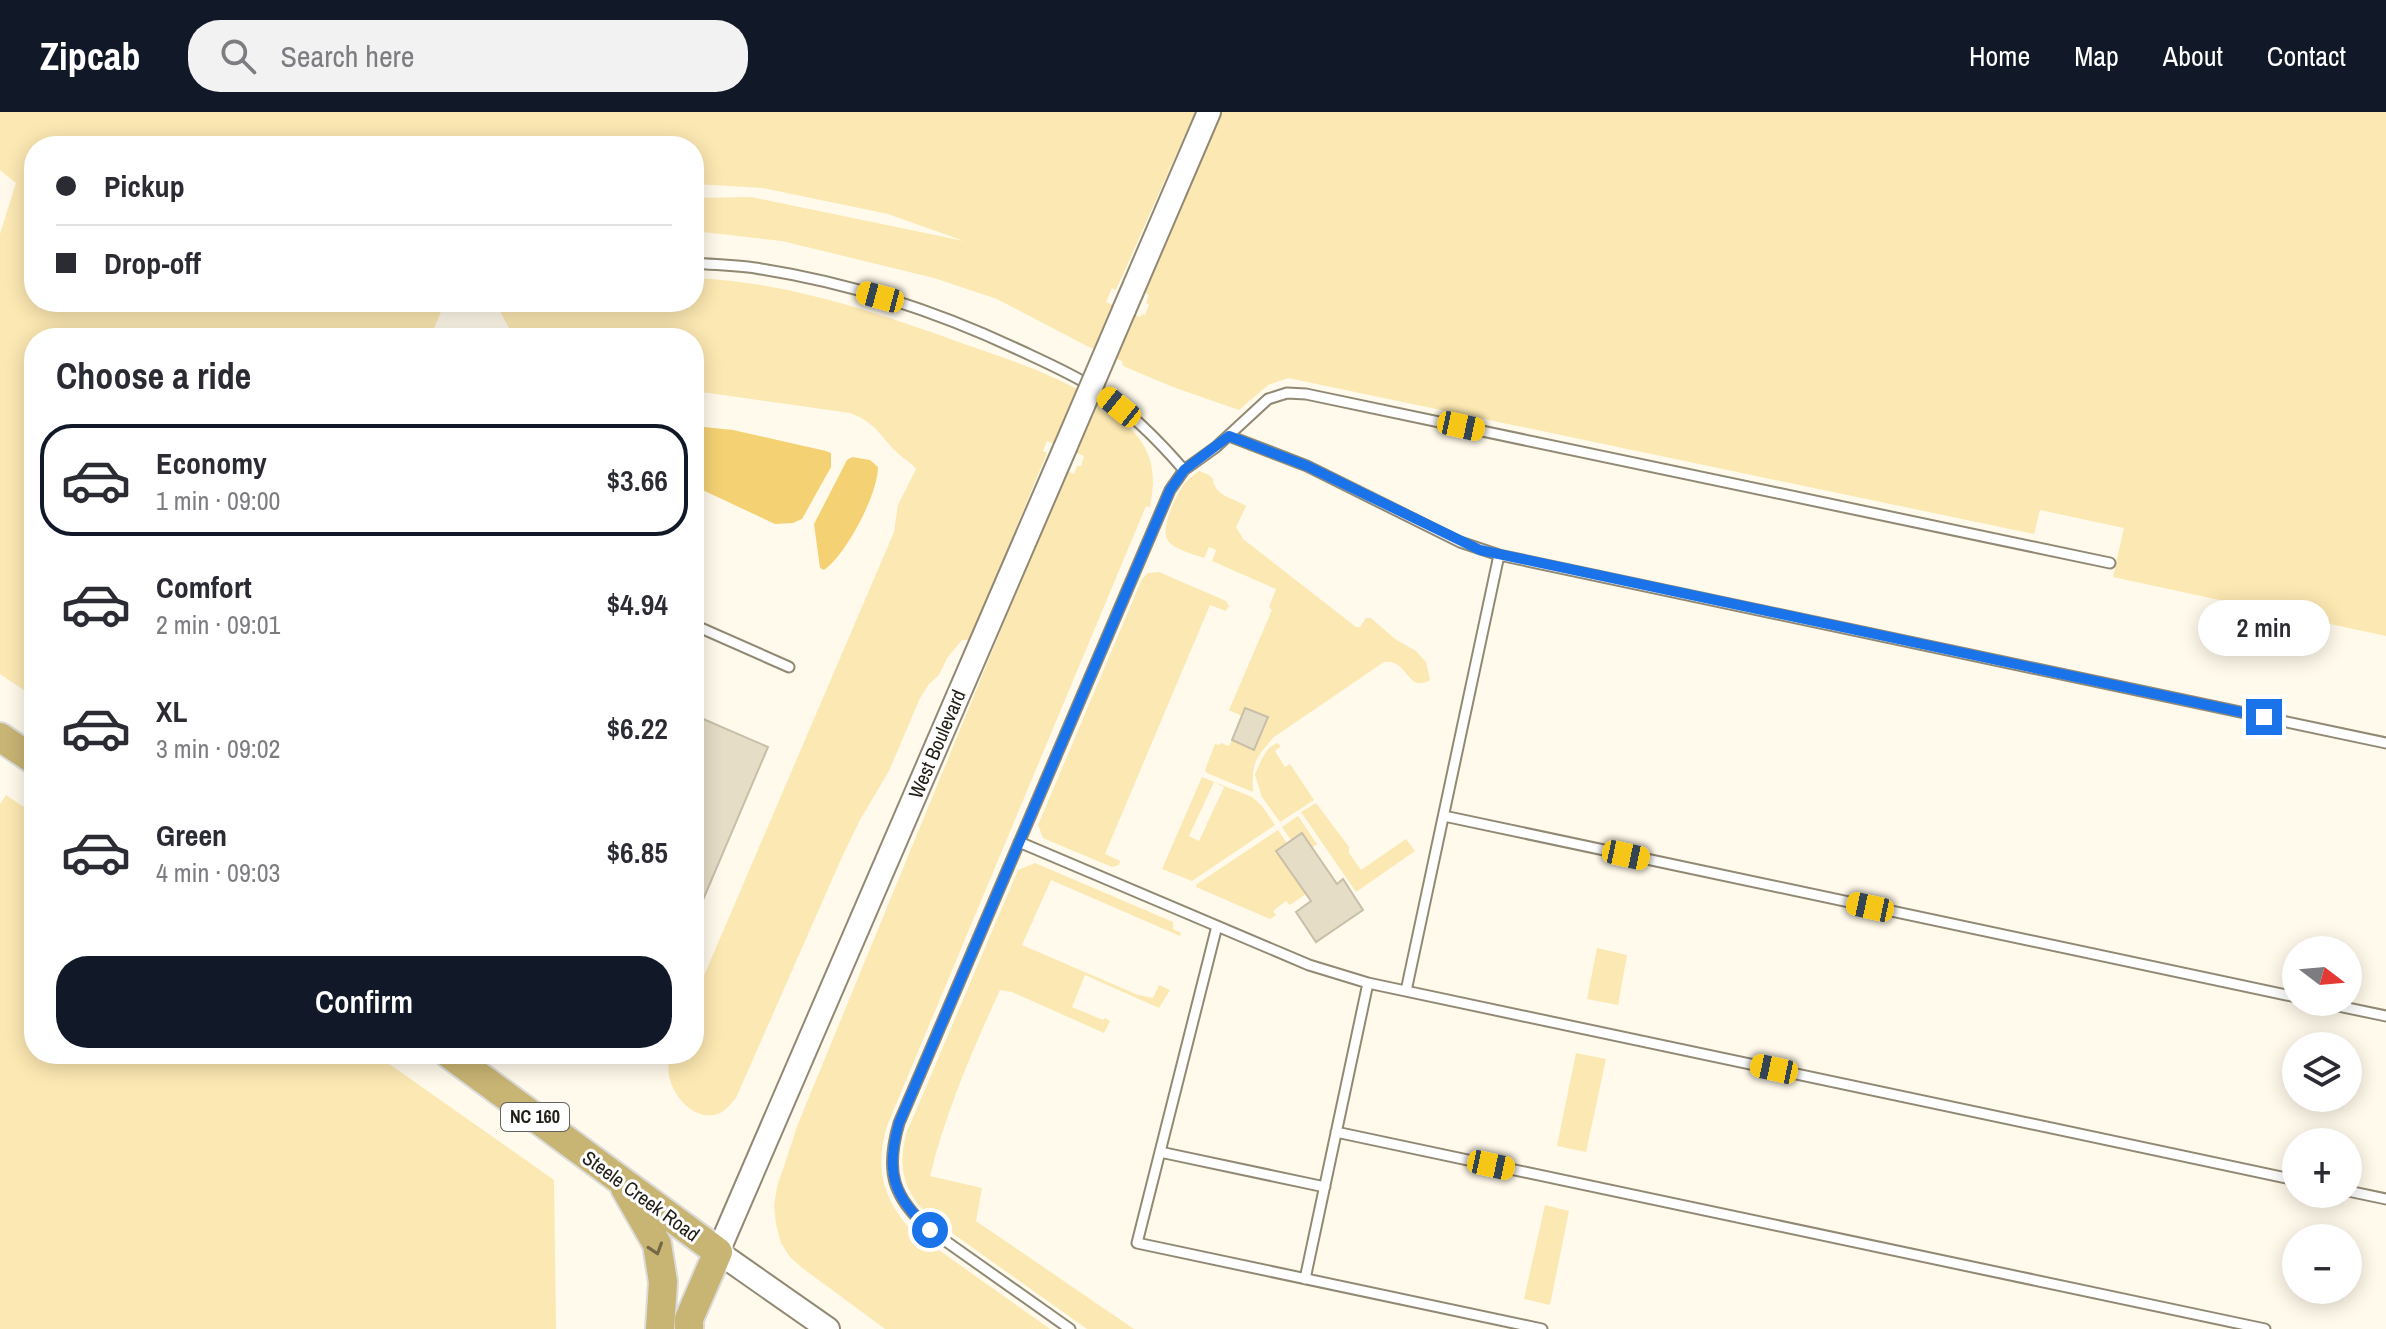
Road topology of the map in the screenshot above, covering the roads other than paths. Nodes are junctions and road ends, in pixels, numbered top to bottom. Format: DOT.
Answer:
graph roads {
  1 [pos="1209,112"];
  2 [pos="704,264"];
  3 [pos="1229,436"];
  4 [pos="1184,470"];
  5 [pos="1499,555"];
  6 [pos="2110,563"];
  7 [pos="704,629"];
  8 [pos="789,667"];
  9 [pos="0,737"];
  10 [pos="2386,743"];
  11 [pos="24,753"];
  12 [pos="1444,816"];
  13 [pos="1019,842"];
  14 [pos="1217,926"];
  15 [pos="1368,983"];
  16 [pos="1406,991"];
  17 [pos="2282,994"];
  18 [pos="2362,1011"];
  19 [pos="2386,1016"];
  20 [pos="463,1064"];
  21 [pos="1336,1132"];
  22 [pos="1160,1152"];
  23 [pos="2282,1177"];
  24 [pos="620,1180"];
  25 [pos="1325,1187"];
  26 [pos="2362,1194"];
  27 [pos="2386,1199"];
  28 [pos="718,1252"];
  29 [pos="1305,1279"];
  30 [pos="686,1326"];
  31 [pos="660,1329"];
  32 [pos="828,1329"];
  33 [pos="1070,1329"];
  34 [pos="1542,1329"];
  35 [pos="2265,1329"];
  1 -- 28 [label="street, West Boulevard, bridge"];
  2 -- 4 [label="lane"];
  3 -- 4 [label="lane"];
  3 -- 5 [label="lane"];
  3 -- 6 [label="lane"];
  4 -- 13 [label="lane"];
  5 -- 10 [label="lane"];
  5 -- 12 [label="lane"];
  7 -- 8 [label="lane"];
  9 -- 11 [label="main road"];
  12 -- 16 [label="lane"];
  12 -- 17 [label="lane"];
  13 -- 14 [label="lane"];
  13 -- 33 [label="lane"];
  14 -- 15 [label="lane"];
  14 -- 22 [label="lane"];
  15 -- 16 [label="lane"];
  15 -- 21 [label="lane"];
  16 -- 23 [label="lane"];
  18 -- 19 [label="lane"];
  20 -- 24 [label="main road, Steele Creek Road / NC 160"];
  21 -- 25 [label="lane"];
  21 -- 35 [label="lane"];
  22 -- 25 [label="lane"];
  22 -- 29 [label="lane"];
  24 -- 28 [label="main road, Steele Creek Road / NC 160"];
  24 -- 31 [label="main road, one-way"];
  25 -- 29 [label="lane"];
  26 -- 27 [label="lane"];
  28 -- 30 [label="main road"];
  28 -- 32 [label="street"];
  29 -- 34 [label="lane"];
}
